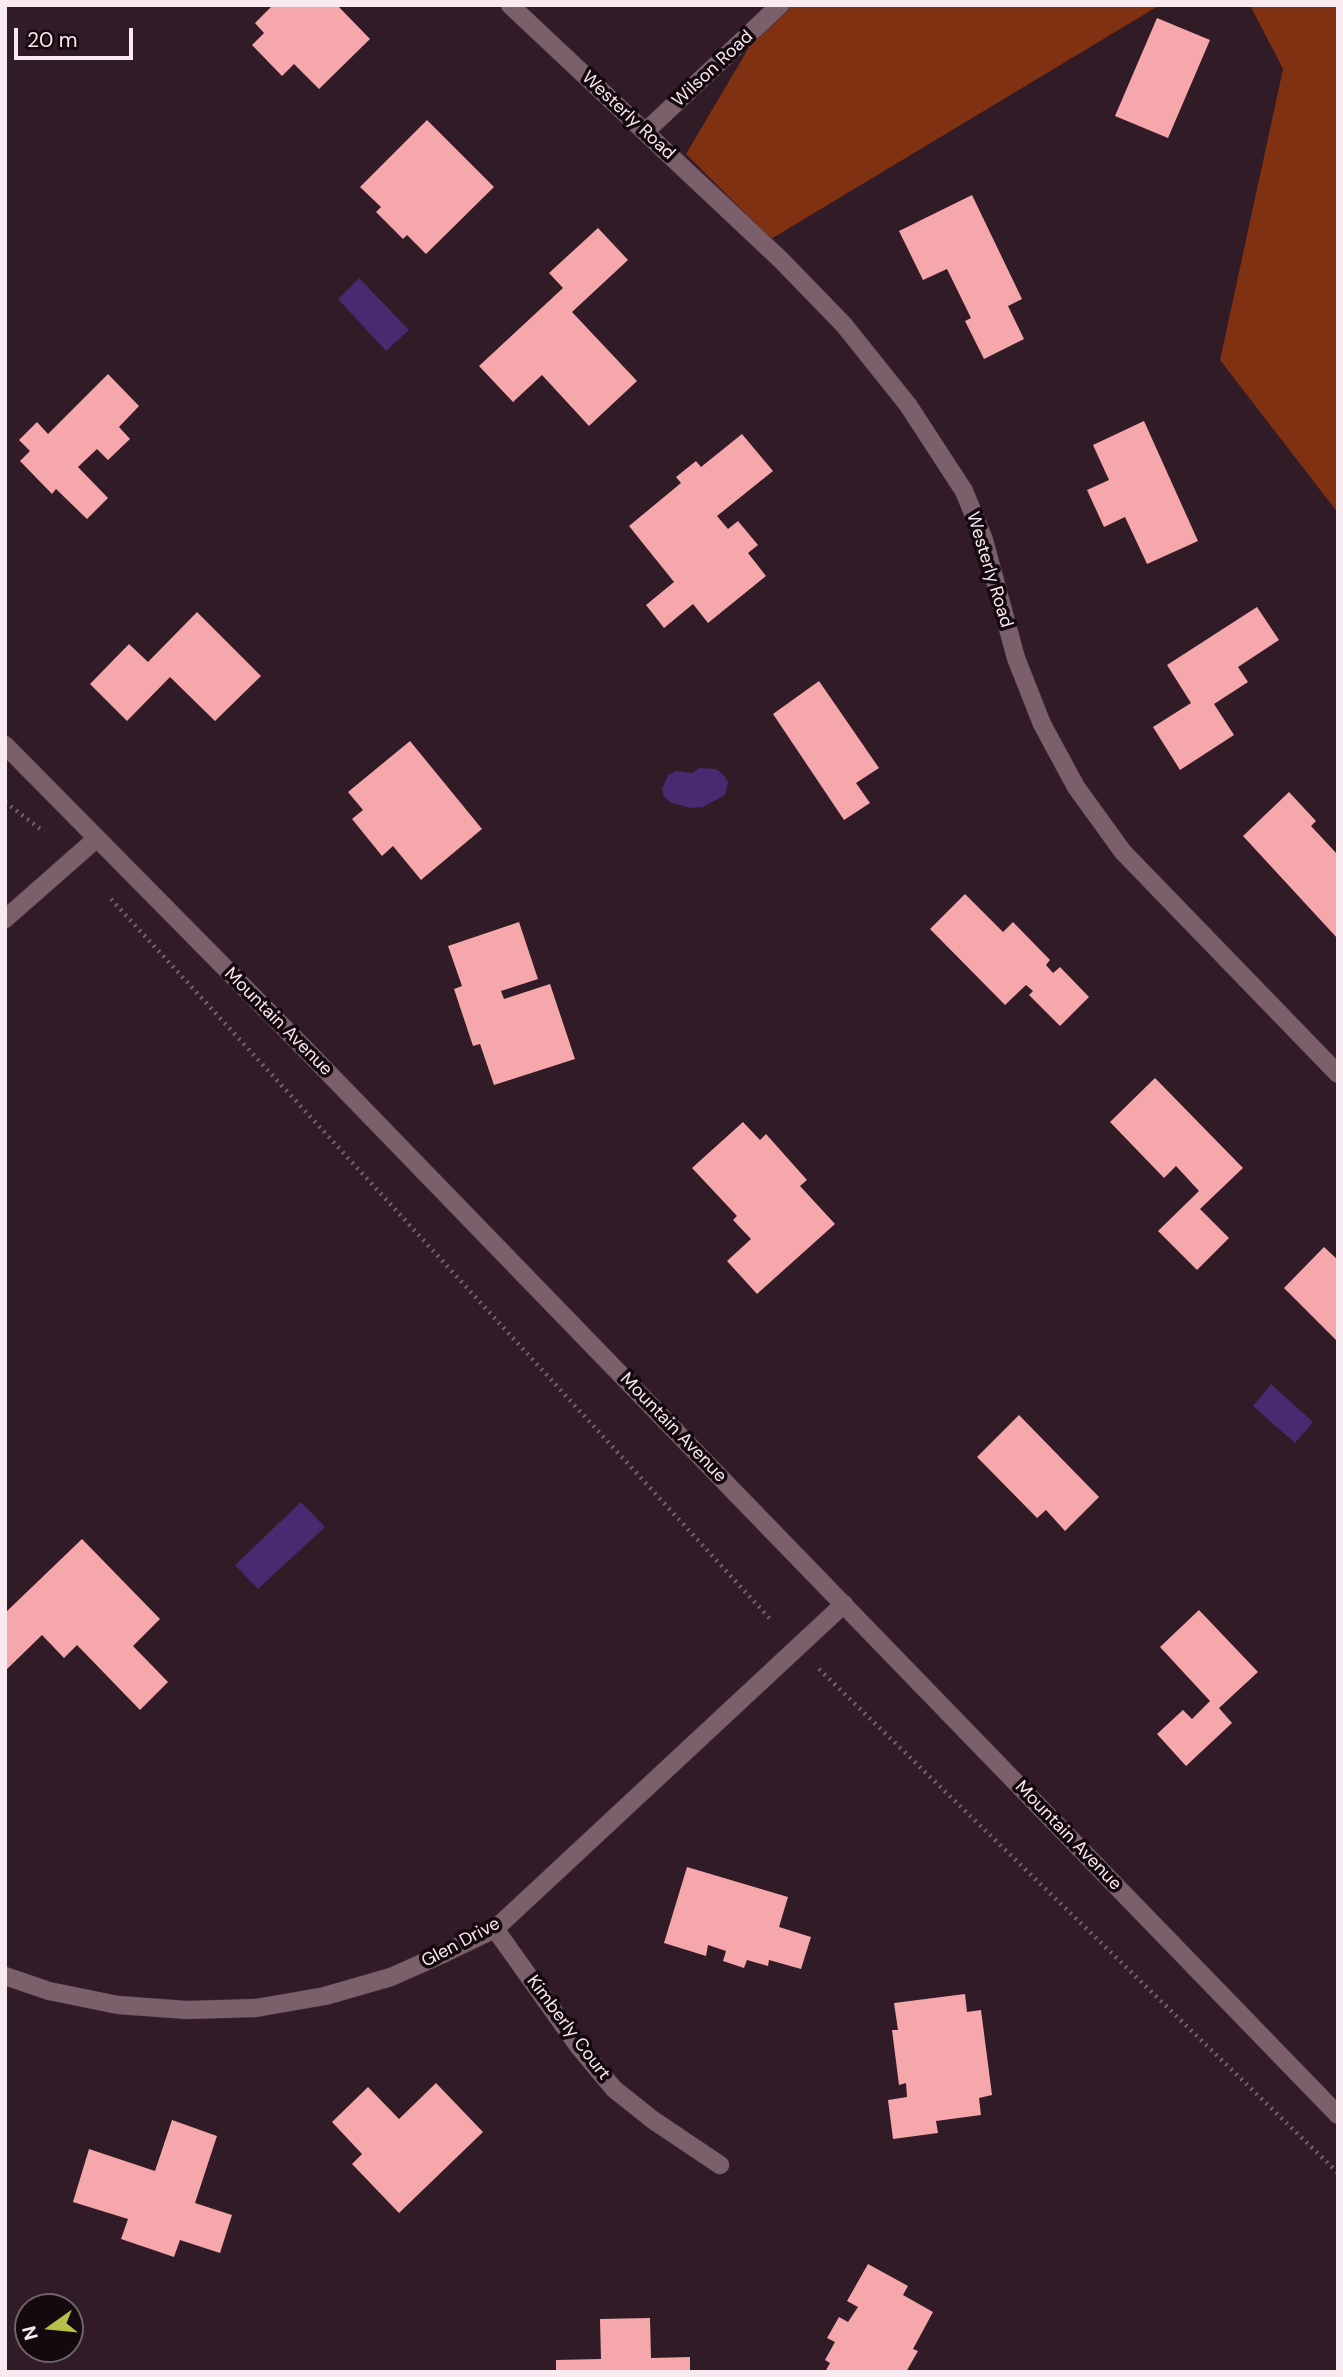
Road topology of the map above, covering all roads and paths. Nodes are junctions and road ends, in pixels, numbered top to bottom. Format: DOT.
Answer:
graph roads {
  1 [pos="510,5"];
  2 [pos="780,5"];
  3 [pos="645,132"];
  4 [pos="5,745"];
  5 [pos="5,802"];
  6 [pos="44,832"];
  7 [pos="96,839"];
  8 [pos="111,898"];
  9 [pos="5,919"];
  10 [pos="1338,1074"];
  11 [pos="844,1604"];
  12 [pos="771,1620"];
  13 [pos="819,1669"];
  14 [pos="495,1929"];
  15 [pos="5,1976"];
  16 [pos="1338,2115"];
  17 [pos="720,2165"];
  18 [pos="1338,2173"];
  1 -- 3 [label="street, Westerly Road"];
  2 -- 3 [label="street, Wilson Road"];
  3 -- 10 [label="street, Westerly Road"];
  4 -- 7 [label="street, Mountain Avenue"];
  5 -- 6 [label="path"];
  7 -- 9 [label="street"];
  7 -- 11 [label="street, Mountain Avenue"];
  8 -- 12 [label="path"];
  11 -- 14 [label="street, Glen Drive"];
  11 -- 16 [label="street, Mountain Avenue"];
  13 -- 18 [label="path"];
  14 -- 15 [label="street, Glen Drive"];
  14 -- 17 [label="street, Kimberly Court"];
}
